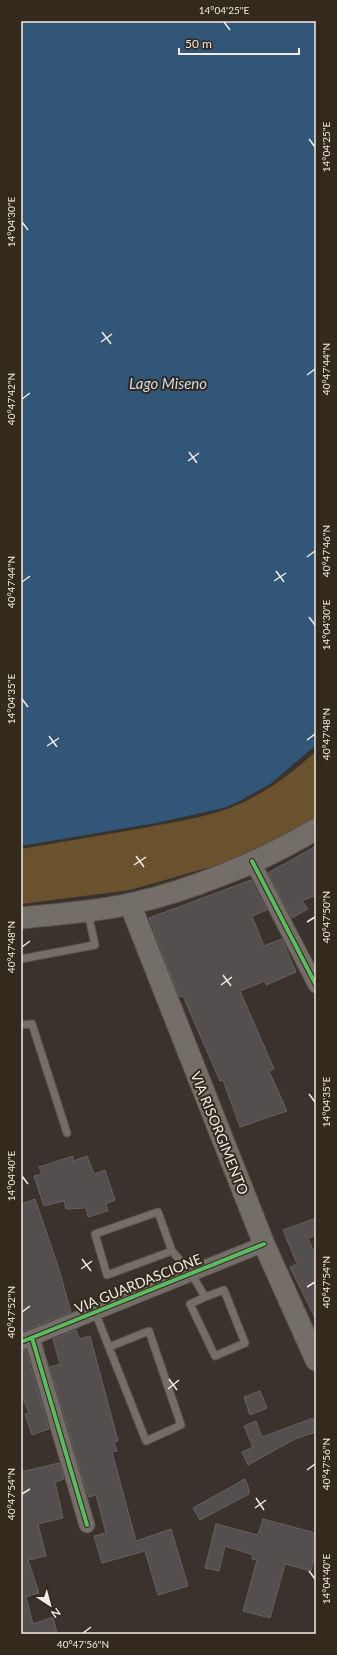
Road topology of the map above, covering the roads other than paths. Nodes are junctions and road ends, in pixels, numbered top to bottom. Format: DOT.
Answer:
graph roads {
  1 [pos="316,829"];
  2 [pos="252,861"];
  3 [pos="130,904"];
  4 [pos="88,911"];
  5 [pos="21,918"];
  6 [pos="21,927"];
  7 [pos="21,959"];
  8 [pos="316,985"];
  9 [pos="21,1025"];
  10 [pos="67,1133"];
  11 [pos="264,1244"];
  12 [pos="172,1251"];
  13 [pos="191,1273"];
  14 [pos="205,1297"];
  15 [pos="95,1312"];
  16 [pos="27,1340"];
  17 [pos="109,1347"];
  18 [pos="316,1360"];
  19 [pos="87,1525"];
  1 -- 2 [label="main road"];
  2 -- 3 [label="main road"];
  2 -- 8 [label="street"];
  3 -- 4 [label="main road"];
  3 -- 11 [label="main road, VIA RISORGIMENTO"];
  4 -- 5 [label="main road"];
  4 -- 6 [label="main road"];
  4 -- 7 [label="lane"];
  9 -- 10 [label="lane"];
  11 -- 13 [label="street, VIA GUARDASCIONE"];
  11 -- 18 [label="main road, VIA RISORGIMENTO"];
  12 -- 12 [label="lane"];
  12 -- 13 [label="lane"];
  13 -- 14 [label="lane"];
  13 -- 15 [label="street, VIA GUARDASCIONE"];
  14 -- 14 [label="lane"];
  15 -- 16 [label="street, VIA GUARDASCIONE"];
  15 -- 17 [label="lane"];
  16 -- 19 [label="street"];
  17 -- 17 [label="lane"];
}
